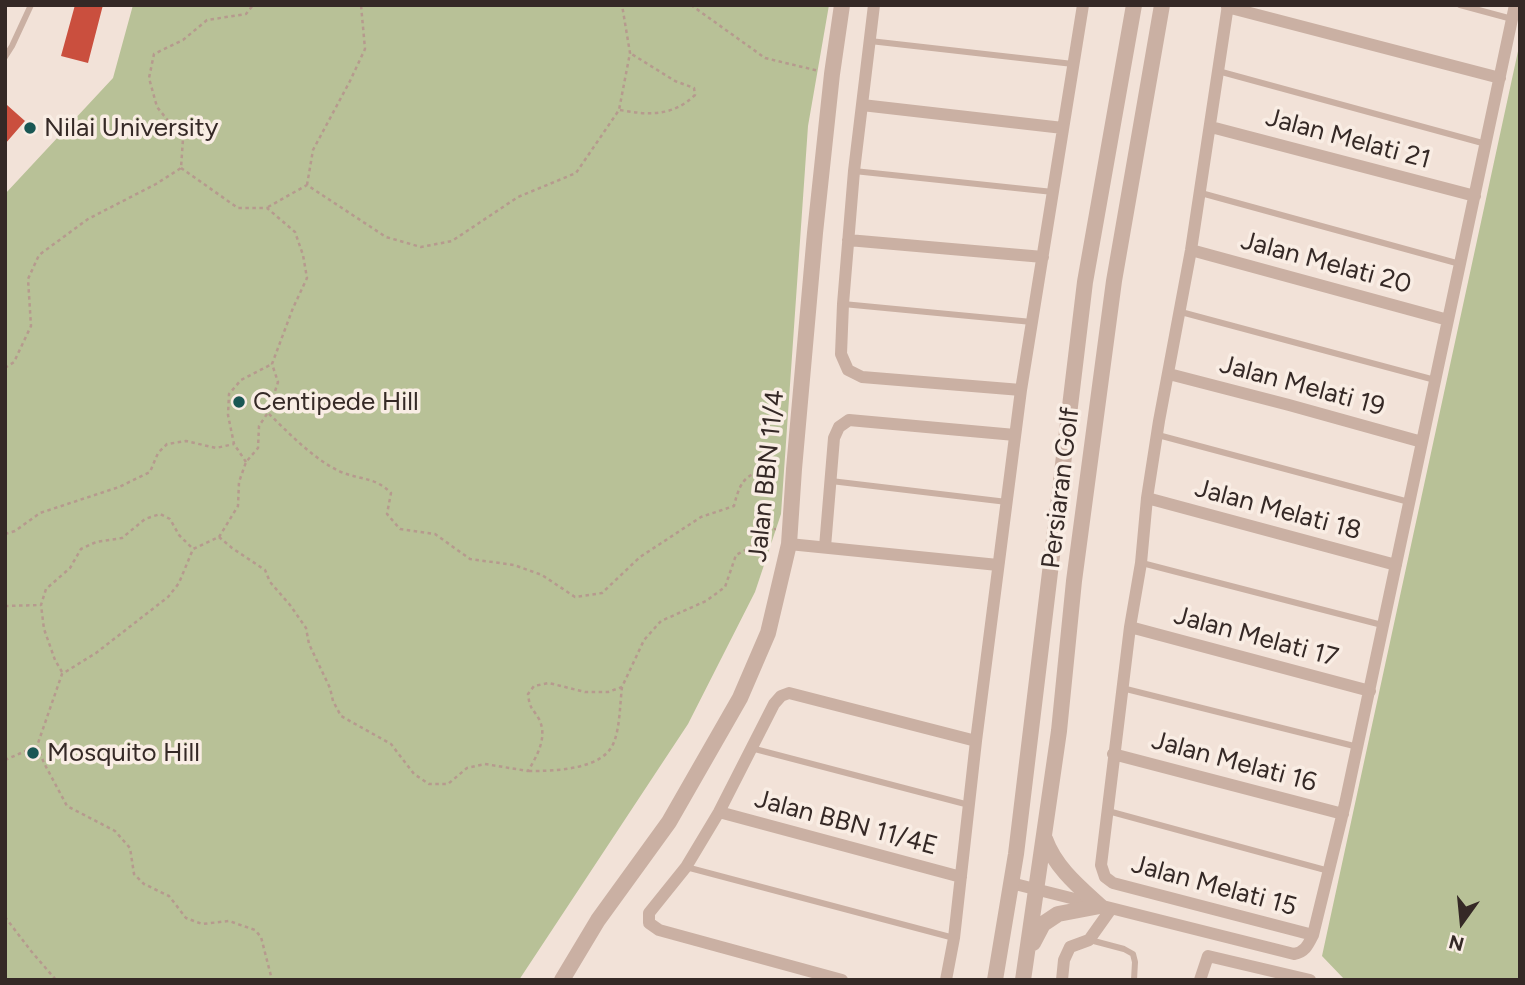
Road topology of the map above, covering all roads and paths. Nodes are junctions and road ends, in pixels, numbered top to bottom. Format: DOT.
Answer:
graph roads {
  1 [pos="31,5"];
  2 [pos="253,5"];
  3 [pos="361,5"];
  4 [pos="622,5"];
  5 [pos="691,5"];
  6 [pos="842,5"];
  7 [pos="874,5"];
  8 [pos="1083,5"];
  9 [pos="1133,5"];
  10 [pos="1162,5"];
  11 [pos="1460,5"];
  12 [pos="1515,5"];
  13 [pos="1228,6"];
  14 [pos="1512,19"];
  15 [pos="869,41"];
  16 [pos="631,53"];
  17 [pos="5,57"];
  18 [pos="1073,64"];
  19 [pos="1218,71"];
  20 [pos="832,74"];
  21 [pos="1500,78"];
  22 [pos="862,105"];
  23 [pos="619,110"];
  24 [pos="1211,127"];
  25 [pos="1063,128"];
  26 [pos="1486,144"];
  27 [pos="181,169"];
  28 [pos="854,171"];
  29 [pos="307,186"];
  30 [pos="1053,192"];
  31 [pos="1201,193"];
  32 [pos="1475,196"];
  33 [pos="267,208"];
  34 [pos="848,240"];
  35 [pos="1191,250"];
  36 [pos="1042,257"];
  37 [pos="1460,264"];
  38 [pos="843,304"];
  39 [pos="1181,312"];
  40 [pos="1447,320"];
  41 [pos="1032,322"];
  42 [pos="272,363"];
  43 [pos="5,369"];
  44 [pos="1170,374"];
  45 [pos="1435,380"];
  46 [pos="1021,390"];
  47 [pos="268,413"];
  48 [pos="1015,435"];
  49 [pos="1157,435"];
  50 [pos="1422,442"];
  51 [pos="234,444"];
  52 [pos="246,462"];
  53 [pos="794,469"];
  54 [pos="830,481"];
  55 [pos="1147,498"];
  56 [pos="1007,502"];
  57 [pos="1409,502"];
  58 [pos="5,534"];
  59 [pos="789,536"];
  60 [pos="219,537"];
  61 [pos="825,547"];
  62 [pos="193,549"];
  63 [pos="1141,563"];
  64 [pos="999,565"];
  65 [pos="1396,565"];
  66 [pos="41,604"];
  67 [pos="5,606"];
  68 [pos="1384,625"];
  69 [pos="1130,627"];
  70 [pos="62,674"];
  71 [pos="622,687"];
  72 [pos="1122,688"];
  73 [pos="1370,691"];
  74 [pos="976,741"];
  75 [pos="37,746"];
  76 [pos="1358,747"];
  77 [pos="751,748"];
  78 [pos="1113,754"];
  79 [pos="5,760"];
  80 [pos="528,771"];
  81 [pos="969,805"];
  82 [pos="1107,811"];
  83 [pos="719,812"];
  84 [pos="1343,814"];
  85 [pos="1044,836"];
  86 [pos="686,867"];
  87 [pos="1329,871"];
  88 [pos="961,877"];
  89 [pos="1011,883"];
  90 [pos="1036,890"];
  91 [pos="1204,906"];
  92 [pos="1105,907"];
  93 [pos="5,917"];
  94 [pos="1197,929"];
  95 [pos="1313,935"];
  96 [pos="954,938"];
  97 [pos="1089,940"];
  98 [pos="1027,954"];
  99 [pos="56,980"];
  100 [pos="272,980"];
  101 [pos="562,980"];
  102 [pos="842,980"];
  103 [pos="946,980"];
  104 [pos="995,980"];
  105 [pos="1023,980"];
  106 [pos="1062,980"];
  107 [pos="1134,980"];
  108 [pos="1200,980"];
  109 [pos="1310,980"];
  1 -- 17 [label="lane"];
  2 -- 27 [label="path"];
  3 -- 29 [label="path"];
  4 -- 16 [label="path"];
  5 -- 20 [label="path"];
  6 -- 20 [label="street, Jalan BBN 11/4"];
  7 -- 15 [label="street"];
  8 -- 18 [label="street"];
  9 -- 89 [label="street, Persiaran Golf"];
  10 -- 85 [label="street, Persiaran Golf"];
  11 -- 14 [label="lane"];
  12 -- 14 [label="street"];
  13 -- 19 [label="street"];
  13 -- 21 [label="street"];
  14 -- 21 [label="street"];
  15 -- 18 [label="lane"];
  15 -- 22 [label="street"];
  16 -- 23 [label="path"];
  16 -- 23 [label="path"];
  18 -- 25 [label="street"];
  19 -- 24 [label="street"];
  19 -- 26 [label="lane"];
  20 -- 53 [label="street, Jalan BBN 11/4"];
  21 -- 26 [label="street"];
  22 -- 25 [label="street"];
  22 -- 28 [label="street"];
  23 -- 29 [label="path"];
  24 -- 31 [label="street"];
  24 -- 32 [label="street, Jalan Melati 21"];
  25 -- 30 [label="street"];
  26 -- 32 [label="street"];
  27 -- 33 [label="path"];
  27 -- 43 [label="path"];
  28 -- 30 [label="lane"];
  28 -- 34 [label="street"];
  29 -- 33 [label="path"];
  30 -- 36 [label="street"];
  31 -- 35 [label="street"];
  31 -- 37 [label="lane"];
  32 -- 37 [label="street"];
  33 -- 42 [label="path"];
  34 -- 36 [label="street"];
  34 -- 38 [label="street"];
  35 -- 39 [label="street"];
  35 -- 40 [label="street, Jalan Melati 20"];
  36 -- 41 [label="street"];
  37 -- 40 [label="street"];
  38 -- 41 [label="lane"];
  38 -- 46 [label="street"];
  39 -- 44 [label="street"];
  39 -- 45 [label="lane"];
  40 -- 45 [label="street"];
  41 -- 46 [label="street"];
  42 -- 47 [label="path"];
  42 -- 51 [label="path"];
  44 -- 49 [label="street"];
  44 -- 50 [label="street, Jalan Melati 19"];
  45 -- 50 [label="street"];
  46 -- 48 [label="street"];
  47 -- 52 [label="path"];
  47 -- 53 [label="path"];
  48 -- 54 [label="street"];
  48 -- 56 [label="street"];
  49 -- 55 [label="street"];
  49 -- 57 [label="lane"];
  50 -- 57 [label="street"];
  51 -- 52 [label="path"];
  51 -- 58 [label="path"];
  52 -- 60 [label="path"];
  53 -- 59 [label="street, Jalan BBN 11/4"];
  54 -- 56 [label="lane"];
  54 -- 61 [label="street"];
  55 -- 63 [label="street"];
  55 -- 65 [label="street, Jalan Melati 18"];
  56 -- 64 [label="street"];
  57 -- 65 [label="street"];
  59 -- 61 [label="street"];
  59 -- 71 [label="path"];
  59 -- 101 [label="street, Jalan BBN 11/4"];
  60 -- 62 [label="path"];
  60 -- 80 [label="path"];
  61 -- 64 [label="street"];
  62 -- 66 [label="path"];
  62 -- 70 [label="path"];
  63 -- 68 [label="lane"];
  63 -- 69 [label="street"];
  64 -- 74 [label="street"];
  65 -- 68 [label="street"];
  66 -- 67 [label="path"];
  66 -- 70 [label="path"];
  68 -- 73 [label="street"];
  69 -- 72 [label="street"];
  69 -- 73 [label="street, Jalan Melati 17"];
  70 -- 75 [label="path"];
  71 -- 80 [label="path"];
  71 -- 80 [label="path"];
  72 -- 76 [label="lane"];
  72 -- 78 [label="street"];
  73 -- 76 [label="street"];
  74 -- 77 [label="street"];
  74 -- 81 [label="street"];
  75 -- 79 [label="path"];
  75 -- 100 [label="path"];
  76 -- 84 [label="street"];
  77 -- 81 [label="lane"];
  77 -- 83 [label="street"];
  78 -- 82 [label="street"];
  78 -- 84 [label="street, Jalan Melati 16"];
  81 -- 88 [label="street"];
  82 -- 87 [label="lane"];
  82 -- 91 [label="street, Jalan Melati 15"];
  83 -- 86 [label="street"];
  83 -- 88 [label="street, Jalan BBN 11/4E"];
  84 -- 87 [label="street"];
  85 -- 90 [label="street, Persiaran Golf"];
  85 -- 92 [label="street"];
  86 -- 96 [label="lane"];
  86 -- 102 [label="street"];
  87 -- 95 [label="street"];
  88 -- 96 [label="street"];
  89 -- 90 [label="street"];
  89 -- 104 [label="street, Persiaran Golf"];
  90 -- 92 [label="street"];
  90 -- 98 [label="street, Persiaran Golf"];
  91 -- 94 [label="street"];
  91 -- 95 [label="street, Jalan Melati 15"];
  92 -- 94 [label="street"];
  92 -- 97 [label="street"];
  92 -- 98 [label="street"];
  93 -- 99 [label="path"];
  94 -- 95 [label="street"];
  96 -- 103 [label="street"];
  97 -- 106 [label="street"];
  97 -- 107 [label="lane"];
  98 -- 105 [label="street, Persiaran Golf"];
  108 -- 109 [label="street"];
}
